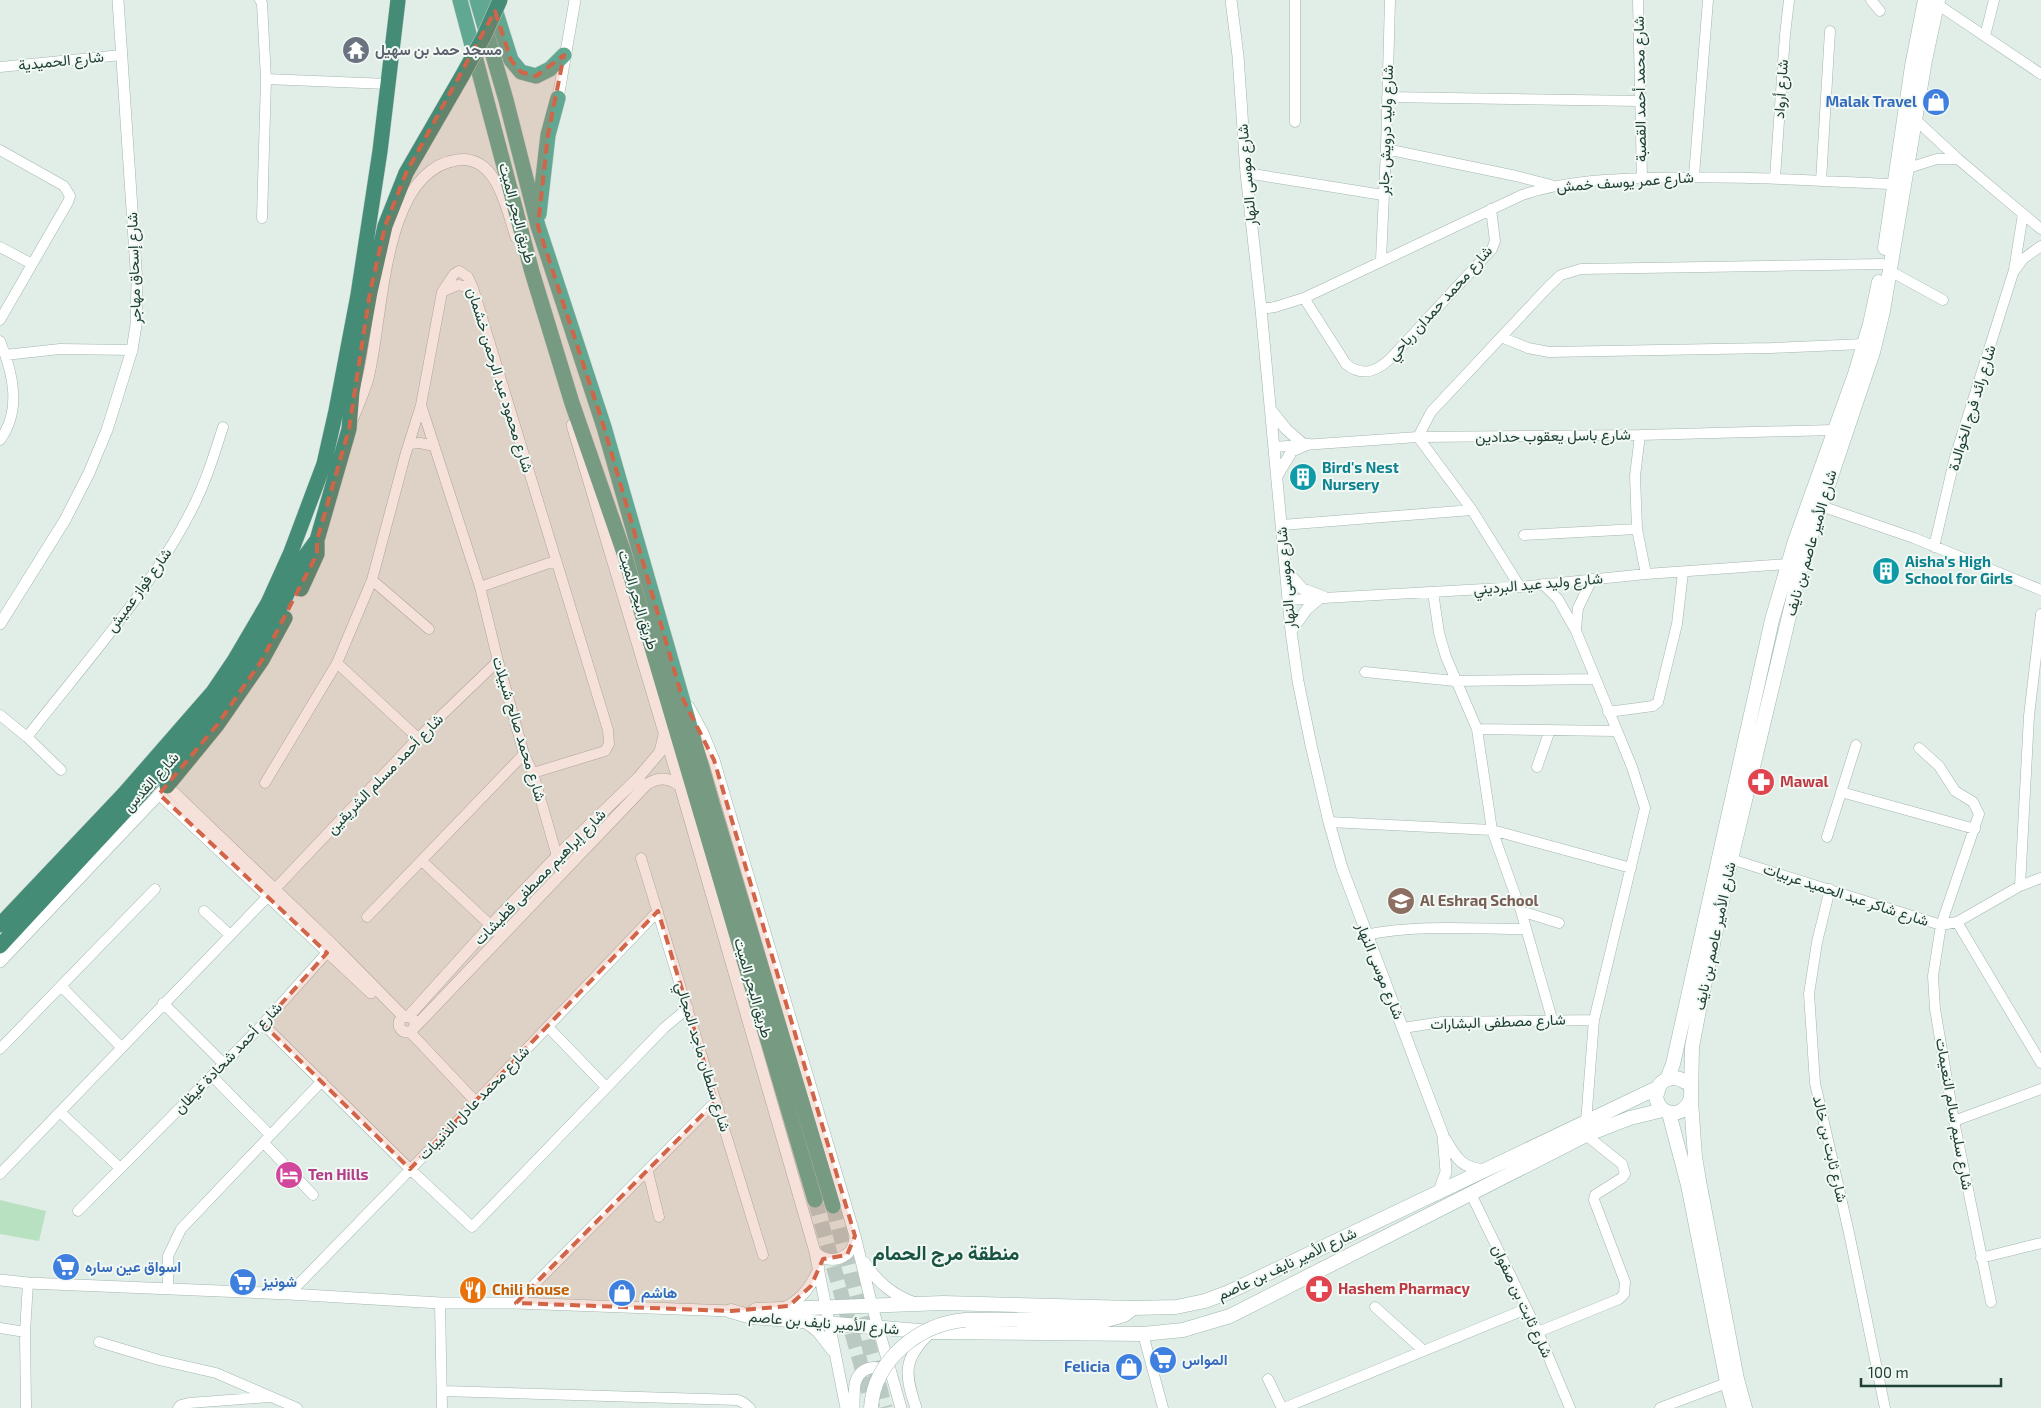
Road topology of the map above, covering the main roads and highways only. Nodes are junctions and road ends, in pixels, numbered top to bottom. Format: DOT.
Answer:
graph roads {
  1 [pos="398,0"];
  2 [pos="460,0"];
  3 [pos="477,0"];
  4 [pos="492,0"];
  5 [pos="500,0"];
  6 [pos="1934,1"];
  7 [pos="564,55"];
  8 [pos="484,88"];
  9 [pos="558,98"];
  10 [pos="506,100"];
  11 [pos="538,226"];
  12 [pos="1886,267"];
  13 [pos="317,540"];
  14 [pos="163,790"];
  15 [pos="0,926"];
  16 [pos="0,946"];
  17 [pos="1662,1083"];
  18 [pos="1689,1090"];
  19 [pos="1666,1111"];
  20 [pos="1586,1128"];
  21 [pos="815,1200"];
  22 [pos="834,1206"];
  23 [pos="1133,1308"];
  24 [pos="1732,1381"];
  25 [pos="871,1408"];
  26 [pos="1734,1408"];
  27 [pos="1745,1408"];
  1 -- 15 [label="highway, شارع القدس"];
  2 -- 8 [label="main road, طريق البحر الميت"];
  3 -- 10 [label="main road"];
  4 -- 7 [label="main road"];
  5 -- 13 [label="highway, bridge"];
  6 -- 12 [label="main road, شارع الأمير عاصم بن نايف"];
  6 -- 12 [label="main road, شارع الأمير عاصم بن نايف"];
  8 -- 10 [label="main road"];
  8 -- 21 [label="main road, طريق البحر الميت"];
  9 -- 11 [label="main road"];
  10 -- 11 [label="main road"];
  11 -- 22 [label="main road"];
  12 -- 17 [label="main road, شارع الأمير عاصم بن نايف"];
  12 -- 18 [label="main road, شارع الأمير عاصم بن نايف"];
  13 -- 14 [label="highway"];
  13 -- 16 [label="highway, شارع القدس"];
  17 -- 18 [label="main road"];
  17 -- 19 [label="main road"];
  17 -- 20 [label="main road, شارع الأمير نايف بن عاصم"];
  18 -- 19 [label="main road"];
  18 -- 24 [label="main road, شارع الأمير عاصم بن نايف"];
  19 -- 20 [label="main road, شارع الأمير نايف بن عاصم"];
  19 -- 24 [label="main road, شارع الأمير عاصم بن نايف"];
  20 -- 23 [label="main road, شارع الأمير نايف بن عاصم"];
  20 -- 23 [label="main road, شارع الأمير نايف بن عاصم"];
  23 -- 25 [label="main road, bridge"];
  24 -- 26 [label="main road, شارع الأمير عاصم بن نايف"];
  24 -- 27 [label="main road, شارع الأمير عاصم بن نايف"];
}
